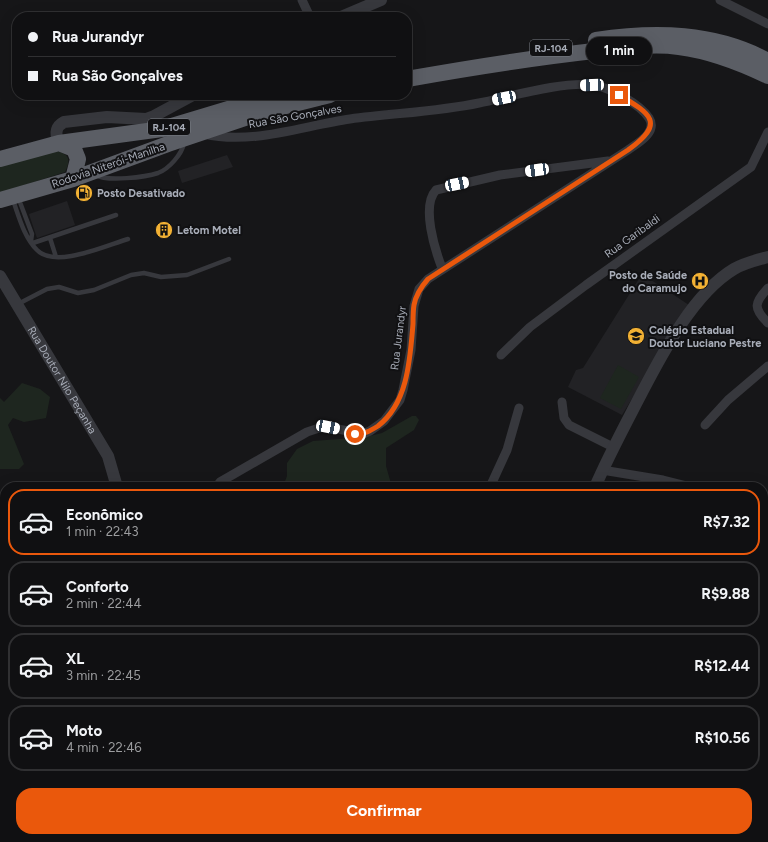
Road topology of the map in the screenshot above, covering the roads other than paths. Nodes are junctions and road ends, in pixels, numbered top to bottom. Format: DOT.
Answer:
graph roads {
  1 [pos="302,0"];
  2 [pos="381,0"];
  3 [pos="720,0"];
  4 [pos="308,12"];
  5 [pos="353,12"];
  6 [pos="768,24"];
  7 [pos="768,61"];
  8 [pos="412,68"];
  9 [pos="768,76"];
  10 [pos="412,79"];
  11 [pos="184,100"];
  12 [pos="258,100"];
  13 [pos="310,100"];
  14 [pos="647,114"];
  15 [pos="146,119"];
  16 [pos="768,132"];
  17 [pos="200,133"];
  18 [pos="122,136"];
  19 [pos="184,138"];
  20 [pos="59,143"];
  21 [pos="0,159"];
  22 [pos="611,161"];
  23 [pos="91,172"];
  24 [pos="73,179"];
  25 [pos="7,199"];
  26 [pos="116,215"];
  27 [pos="50,238"];
  28 [pos="128,239"];
  29 [pos="32,242"];
  30 [pos="56,257"];
  31 [pos="768,257"];
  32 [pos="228,259"];
  33 [pos="442,268"];
  34 [pos="0,276"];
  35 [pos="768,288"];
  36 [pos="17,304"];
  37 [pos="768,323"];
  38 [pos="501,355"];
  39 [pos="768,366"];
  40 [pos="562,402"];
  41 [pos="520,408"];
  42 [pos="705,425"];
  43 [pos="613,447"];
  44 [pos="602,470"];
  45 [pos="116,482"];
  46 [pos="220,482"];
  47 [pos="492,482"];
  48 [pos="597,482"];
  49 [pos="671,482"];
  1 -- 4 [label="street"];
  2 -- 5 [label="street"];
  3 -- 6 [label="street"];
  7 -- 8 [label="highway, RJ-104"];
  9 -- 10 [label="highway, RJ-104"];
  11 -- 15 [label="street"];
  12 -- 18 [label="highway, Rodovia Niterói-Manilha / RJ-104"];
  13 -- 17 [label="highway, Rodovia Niterói-Manilha / RJ-104"];
  14 -- 17 [label="street, Rua São Gonçalves"];
  14 -- 22 [label="street, Rua Jurandyr"];
  15 -- 18 [label="highway"];
  15 -- 20 [label="street"];
  16 -- 38 [label="street, Rua Garibaldi"];
  17 -- 19 [label="highway, Rodovia Niterói-Manilha / RJ-104"];
  18 -- 20 [label="highway, Rodovia Niterói-Manilha / RJ-104"];
  19 -- 23 [label="highway, Rodovia Niterói-Manilha / RJ-104"];
  19 -- 23 [label="lane"];
  20 -- 21 [label="highway, Rodovia Niterói-Manilha / RJ-104"];
  20 -- 24 [label="highway"];
  22 -- 33 [label="street, Rua Jurandyr"];
  22 -- 33 [label="street"];
  23 -- 24 [label="highway, Rodovia Niterói-Manilha / RJ-104"];
  24 -- 25 [label="highway, Rodovia Niterói-Manilha / RJ-104"];
  25 -- 29 [label="lane"];
  26 -- 27 [label="lane"];
  27 -- 29 [label="lane"];
  27 -- 30 [label="lane"];
  28 -- 30 [label="lane"];
  29 -- 30 [label="lane"];
  31 -- 43 [label="street"];
  32 -- 36 [label="lane"];
  33 -- 46 [label="street, Rua Jurandyr"];
  34 -- 36 [label="street, Rua Doutor Nilo Peçanha"];
  35 -- 37 [label="street"];
  36 -- 45 [label="street, Rua Doutor Nilo Peçanha"];
  39 -- 42 [label="street"];
  40 -- 43 [label="street"];
  41 -- 47 [label="street"];
  43 -- 44 [label="street"];
  44 -- 48 [label="street"];
  44 -- 49 [label="street"];
}
